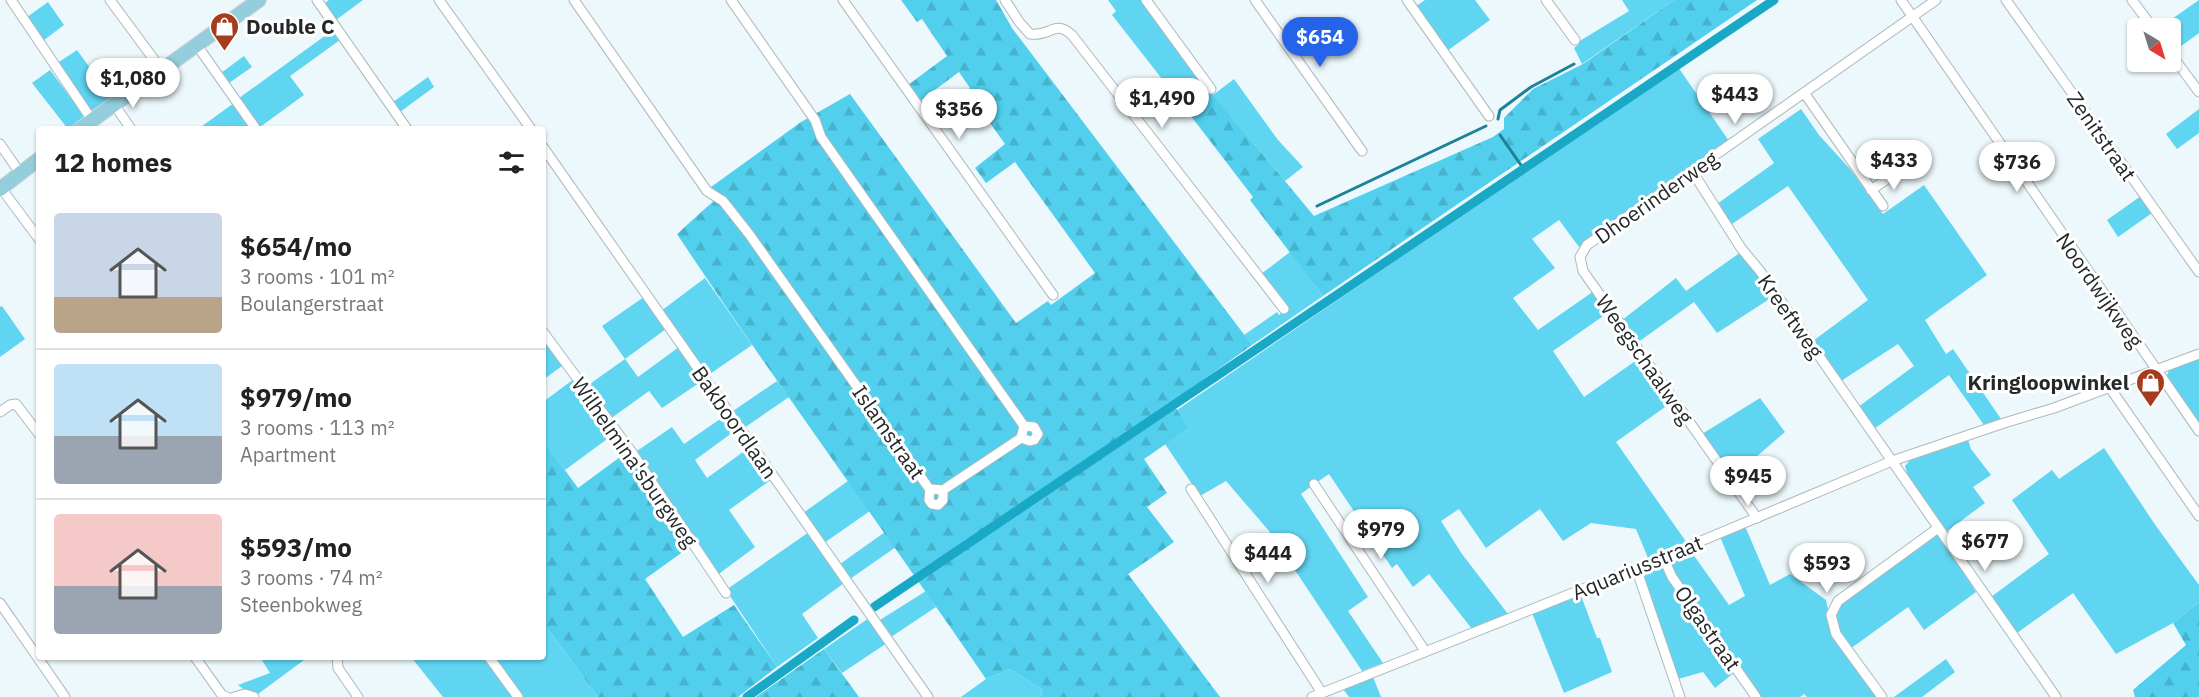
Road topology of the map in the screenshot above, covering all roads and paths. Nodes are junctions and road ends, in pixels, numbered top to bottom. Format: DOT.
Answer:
graph roads {
  1 [pos="11,0"];
  2 [pos="110,0"];
  3 [pos="259,0"];
  4 [pos="317,0"];
  5 [pos="439,0"];
  6 [pos="574,0"];
  7 [pos="731,0"];
  8 [pos="843,0"];
  9 [pos="1005,0"];
  10 [pos="1146,0"];
  11 [pos="1255,0"];
  12 [pos="1407,0"];
  13 [pos="1546,0"];
  14 [pos="1901,0"];
  15 [pos="1936,0"];
  16 [pos="2006,0"];
  17 [pos="2132,0"];
  18 [pos="1913,17"];
  19 [pos="2146,18"];
  20 [pos="1575,40"];
  21 [pos="196,44"];
  22 [pos="2181,67"];
  23 [pos="161,69"];
  24 [pos="1211,89"];
  25 [pos="2199,92"];
  26 [pos="1805,94"];
  27 [pos="114,104"];
  28 [pos="1489,116"];
  29 [pos="92,120"];
  30 [pos="84,126"];
  31 [pos="129,126"];
  32 [pos="254,126"];
  33 [pos="405,126"];
  34 [pos="529,126"];
  35 [pos="0,144"];
  36 [pos="546,151"];
  37 [pos="1362,151"];
  38 [pos="36,161"];
  39 [pos="1902,169"];
  40 [pos="1692,171"];
  41 [pos="20,173"];
  42 [pos="1,189"];
  43 [pos="1871,190"];
  44 [pos="1883,206"];
  45 [pos="36,235"];
  46 [pos="1580,257"];
  47 [pos="2199,272"];
  48 [pos="1053,295"];
  49 [pos="1284,309"];
  50 [pos="546,336"];
  51 [pos="2199,354"];
  52 [pos="2156,371"];
  53 [pos="2110,388"];
  54 [pos="0,412"];
  55 [pos="1024,426"];
  56 [pos="36,430"];
  57 [pos="2199,431"];
  58 [pos="1021,438"];
  59 [pos="1892,461"];
  60 [pos="1314,484"];
  61 [pos="930,489"];
  62 [pos="1191,489"];
  63 [pos="943,490"];
  64 [pos="2199,516"];
  65 [pos="1757,518"];
  66 [pos="1938,528"];
  67 [pos="1663,557"];
  68 [pos="1636,568"];
  69 [pos="726,593"];
  70 [pos="0,603"];
  71 [pos="1425,651"];
  72 [pos="36,656"];
  73 [pos="39,660"];
  74 [pos="197,660"];
  75 [pos="337,660"];
  76 [pos="491,660"];
  77 [pos="1322,693"];
  78 [pos="1678,696"];
  79 [pos="64,697"];
  80 [pos="227,697"];
  81 [pos="234,697"];
  82 [pos="254,697"];
  83 [pos="358,697"];
  84 [pos="518,697"];
  85 [pos="928,697"];
  86 [pos="1312,697"];
  87 [pos="1756,697"];
  88 [pos="1882,697"];
  89 [pos="2056,697"];
  1 -- 29 [label="street"];
  2 -- 23 [label="street"];
  3 -- 21 [label="main road"];
  4 -- 33 [label="street"];
  5 -- 34 [label="street"];
  6 -- 61 [label="street, Islamstraat"];
  7 -- 55 [label="street"];
  8 -- 48 [label="street"];
  9 -- 49 [label="street"];
  10 -- 24 [label="street"];
  11 -- 37 [label="street"];
  12 -- 28 [label="street"];
  13 -- 20 [label="street"];
  14 -- 18 [label="street, Noordwijkweg"];
  15 -- 18 [label="street, Dhoerinderweg"];
  16 -- 47 [label="street, Zenitstraat"];
  17 -- 19 [label="street"];
  18 -- 26 [label="street, Dhoerinderweg"];
  18 -- 52 [label="street, Noordwijkweg"];
  21 -- 23 [label="main road"];
  21 -- 32 [label="street"];
  22 -- 25 [label="street"];
  23 -- 27 [label="main road"];
  26 -- 40 [label="street, Dhoerinderweg"];
  26 -- 43 [label="street"];
  27 -- 29 [label="main road"];
  27 -- 31 [label="street"];
  29 -- 30 [label="main road"];
  35 -- 41 [label="street"];
  36 -- 85 [label="street, Bakboordlaan"];
  38 -- 41 [label="main road"];
  39 -- 43 [label="street"];
  40 -- 46 [label="street, Dhoerinderweg"];
  40 -- 59 [label="street, Kreeftweg"];
  41 -- 42 [label="main road"];
  42 -- 45 [label="street"];
  43 -- 44 [label="street"];
  46 -- 65 [label="street, Weegschaalweg"];
  50 -- 69 [label="street, Wilhelmina'sburgweg"];
  51 -- 52 [label="street, Aquariusstraat"];
  52 -- 53 [label="street, Aquariusstraat"];
  52 -- 57 [label="street, Noordwijkweg"];
  53 -- 59 [label="street, Aquariusstraat"];
  53 -- 64 [label="street"];
  54 -- 56 [label="street"];
  55 -- 58 [label="street"];
  55 -- 58 [label="street"];
  58 -- 63 [label="street, Islamstraat"];
  59 -- 65 [label="street, Aquariusstraat"];
  59 -- 66 [label="street, Kreeftweg"];
  60 -- 71 [label="street"];
  61 -- 63 [label="street, Islamstraat"];
  61 -- 63 [label="street"];
  62 -- 77 [label="street"];
  65 -- 67 [label="street, Aquariusstraat"];
  66 -- 88 [label="street"];
  66 -- 89 [label="street, Kreeftweg"];
  67 -- 68 [label="street, Aquariusstraat"];
  67 -- 87 [label="street, Olgastraat"];
  68 -- 71 [label="street, Aquariusstraat"];
  68 -- 78 [label="street"];
  70 -- 72 [label="street"];
  71 -- 77 [label="street, Aquariusstraat"];
  73 -- 79 [label="street"];
  74 -- 80 [label="street"];
  75 -- 83 [label="street"];
  76 -- 84 [label="street"];
  77 -- 86 [label="street, Aquariusstraat"];
  81 -- 82 [label="street"];
}
